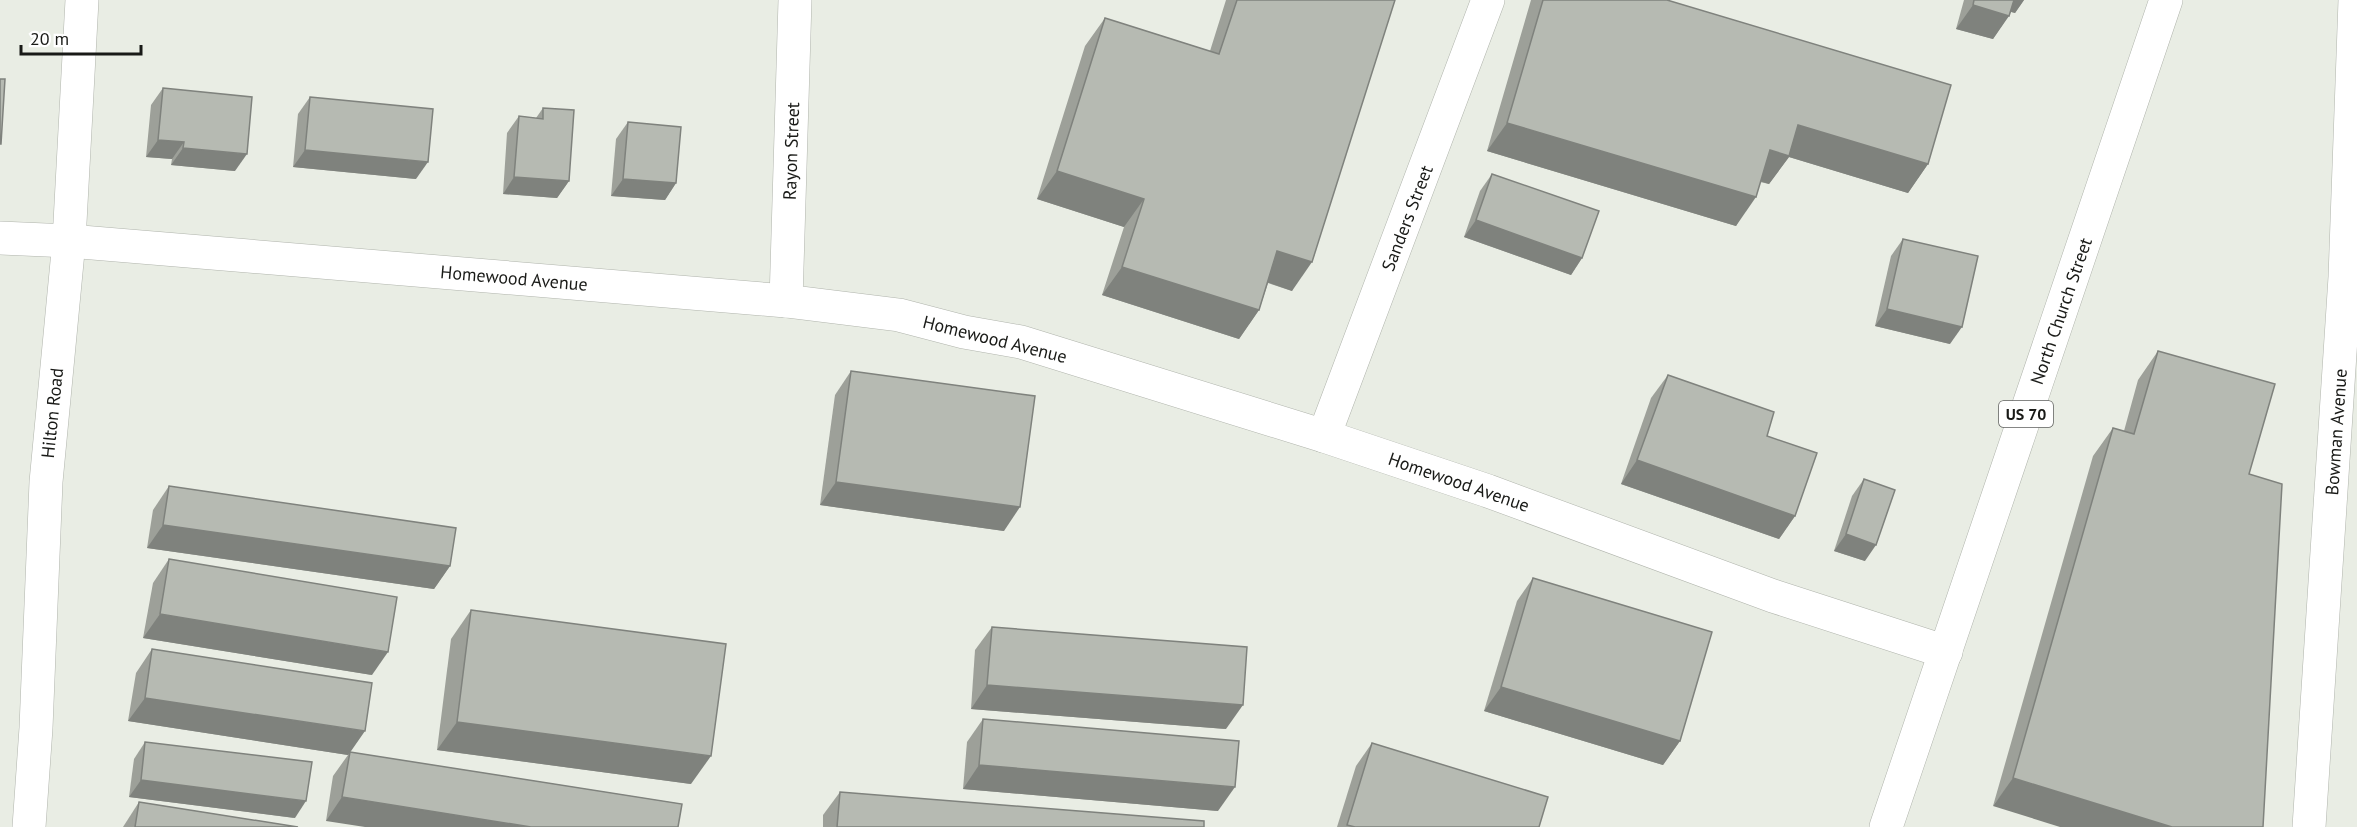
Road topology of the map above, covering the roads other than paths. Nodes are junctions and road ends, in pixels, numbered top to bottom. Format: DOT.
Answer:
graph roads {
  1 [pos="82,0"];
  2 [pos="795,0"];
  3 [pos="1488,0"];
  4 [pos="2166,0"];
  5 [pos="2355,0"];
  6 [pos="0,238"];
  7 [pos="69,241"];
  8 [pos="2351,277"];
  9 [pos="786,302"];
  10 [pos="1324,436"];
  11 [pos="1946,652"];
  12 [pos="30,827"];
  13 [pos="1886,827"];
  14 [pos="2309,827"];
  1 -- 7 [label="street, Hilton Road"];
  2 -- 9 [label="street, Rayon Street"];
  3 -- 10 [label="street, Sanders Street"];
  4 -- 11 [label="street, North Church Street / US 70"];
  5 -- 8 [label="street, Bowman Avenue"];
  6 -- 7 [label="street, Homewood Avenue"];
  7 -- 9 [label="street, Homewood Avenue"];
  7 -- 12 [label="street, Hilton Road"];
  8 -- 14 [label="street, Bowman Avenue"];
  9 -- 10 [label="street, Homewood Avenue"];
  10 -- 11 [label="street, Homewood Avenue"];
  11 -- 13 [label="street, North Church Street / US 70"];
}
